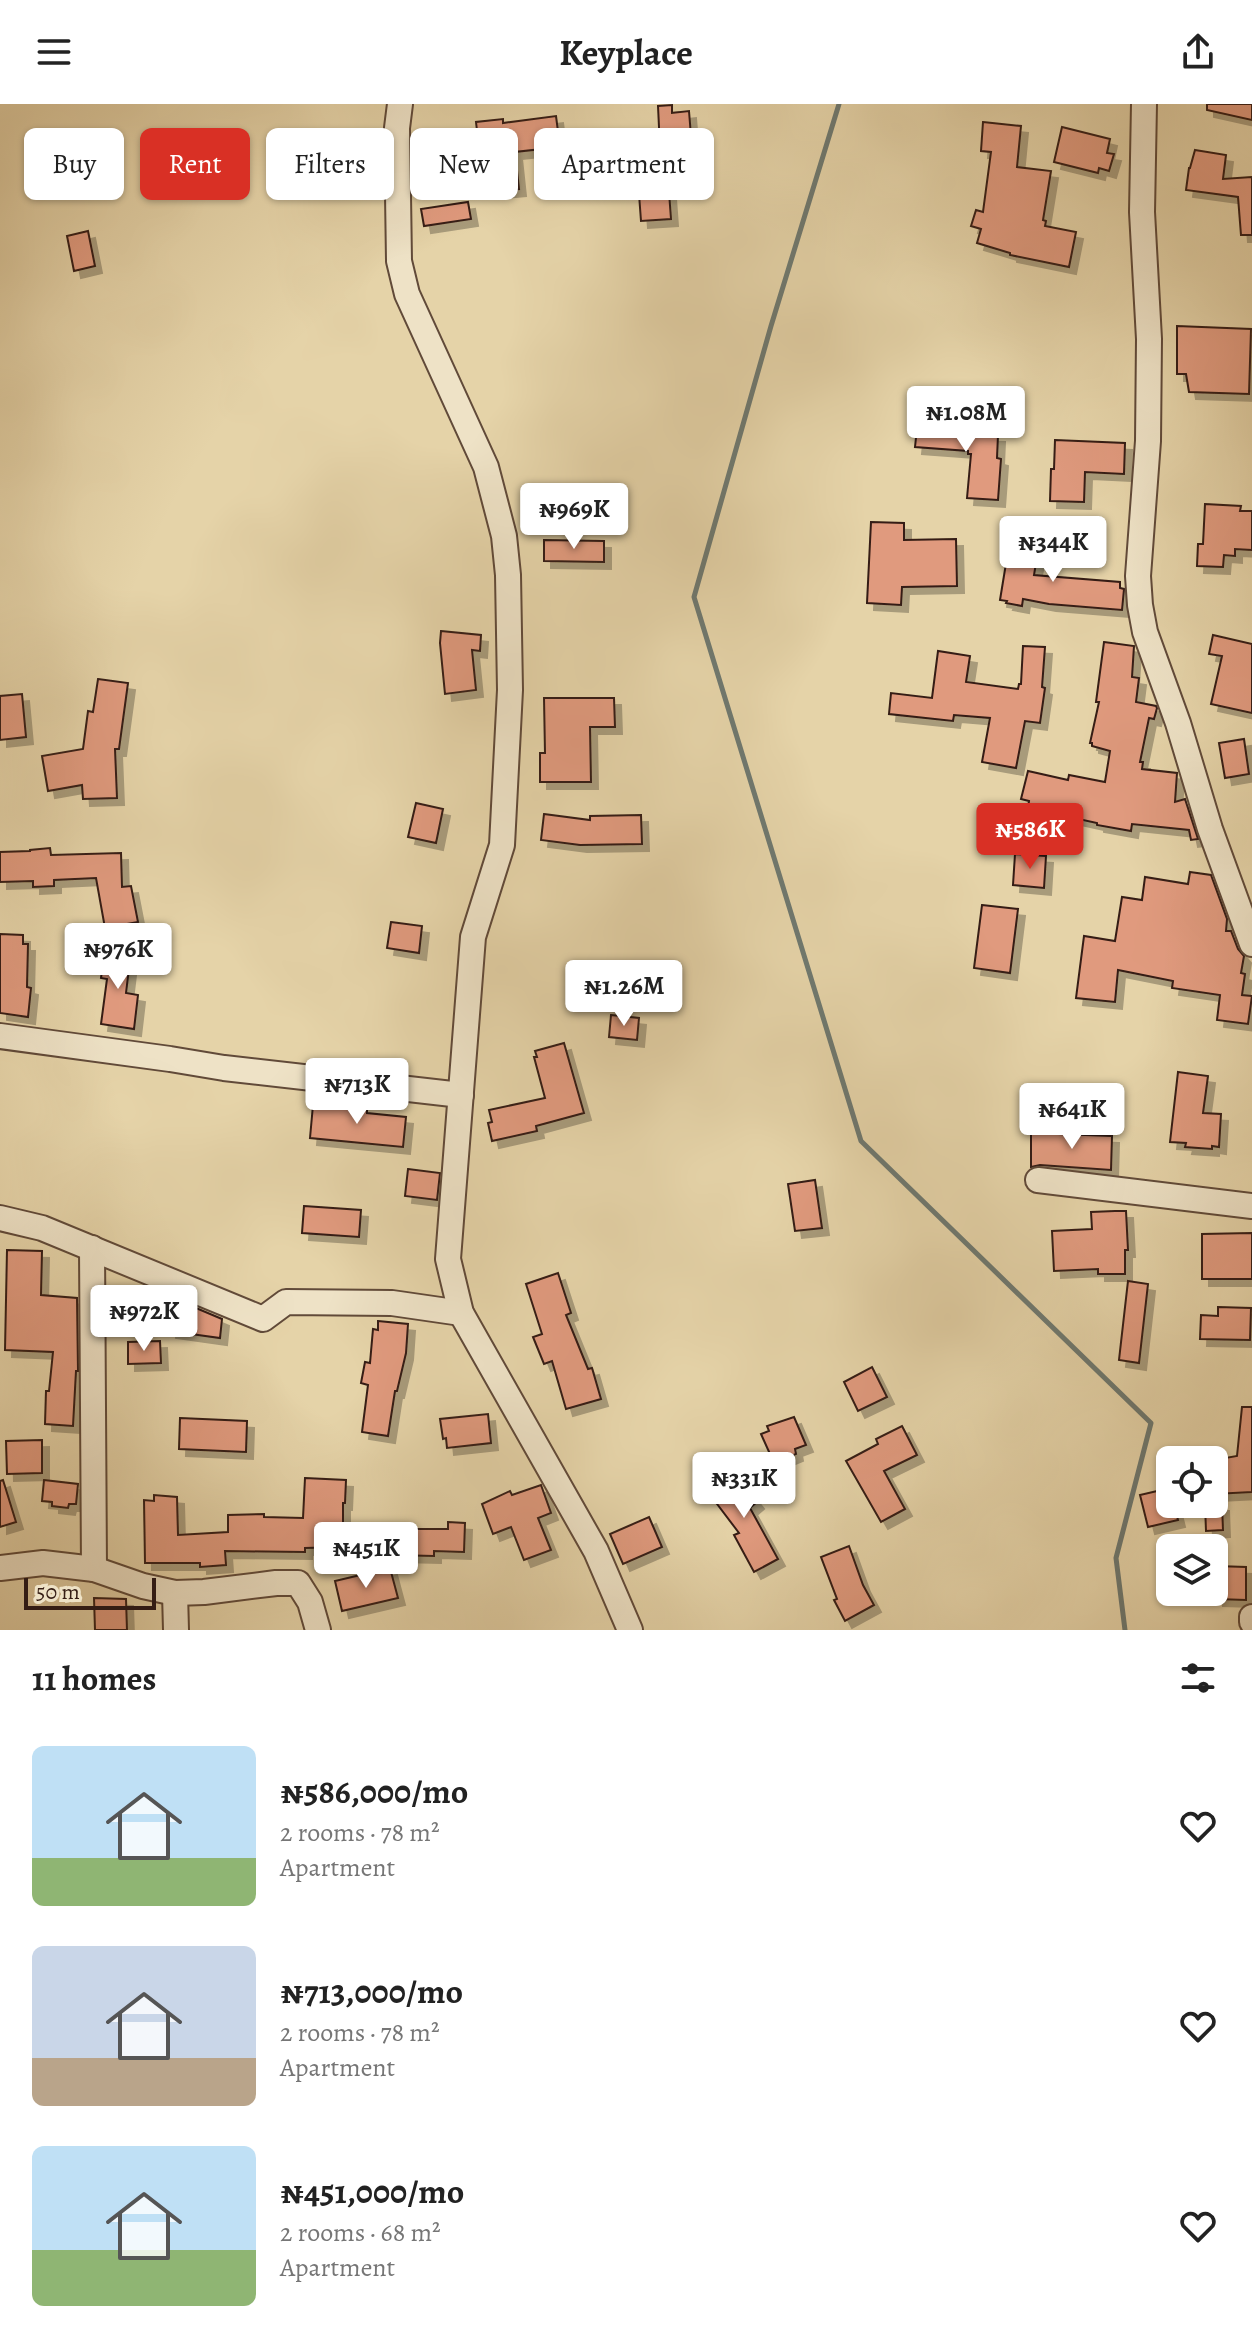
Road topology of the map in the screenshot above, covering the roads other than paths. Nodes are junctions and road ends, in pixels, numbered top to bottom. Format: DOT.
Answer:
graph roads {
  1 [pos="400,104"];
  2 [pos="1144,104"];
  3 [pos="1252,944"];
  4 [pos="0,1036"];
  5 [pos="461,1095"];
  6 [pos="1038,1180"];
  7 [pos="1252,1206"];
  8 [pos="0,1218"];
  9 [pos="92,1248"];
  10 [pos="461,1313"];
  11 [pos="0,1568"];
  12 [pos="94,1569"];
  13 [pos="175,1593"];
  14 [pos="176,1630"];
  15 [pos="318,1630"];
  16 [pos="630,1630"];
  1 -- 5 [label="street"];
  2 -- 3 [label="street"];
  4 -- 5 [label="street"];
  5 -- 10 [label="street"];
  6 -- 7 [label="street"];
  8 -- 9 [label="street"];
  9 -- 10 [label="street"];
  9 -- 12 [label="street"];
  10 -- 16 [label="street"];
  11 -- 12 [label="street"];
  12 -- 13 [label="street"];
  13 -- 14 [label="street"];
  13 -- 15 [label="street"];
}
